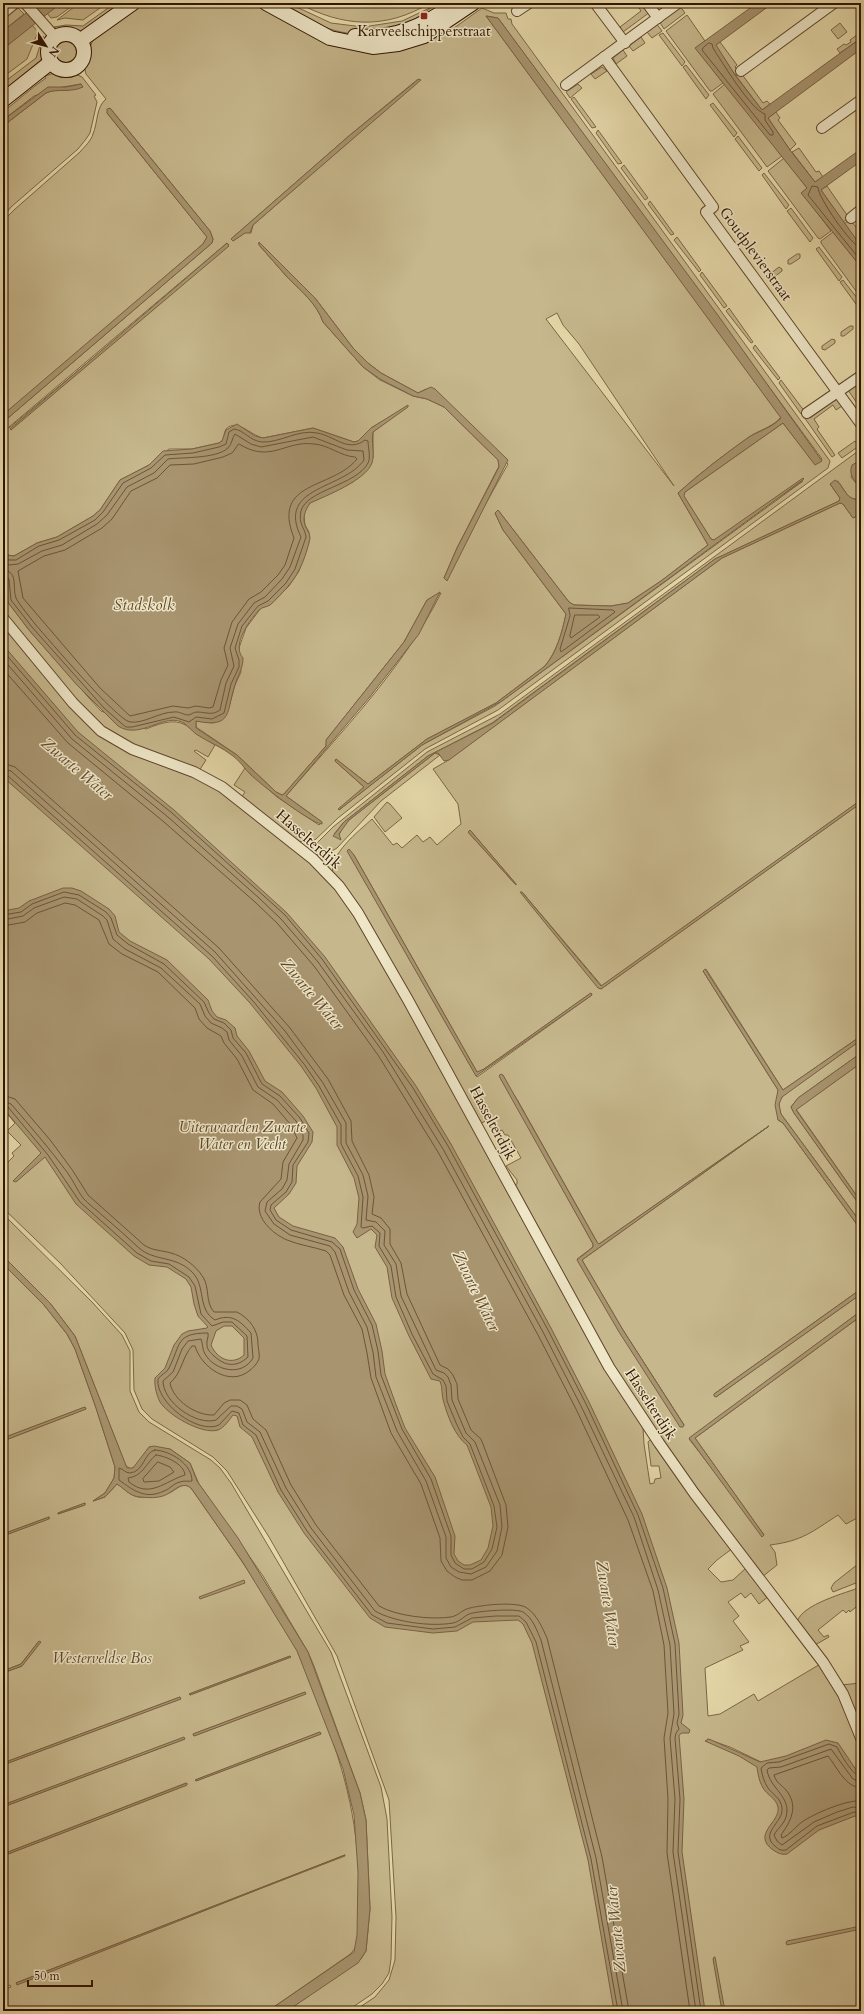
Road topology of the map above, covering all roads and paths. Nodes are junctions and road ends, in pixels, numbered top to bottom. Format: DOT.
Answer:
graph roads {
  1 [pos="15,3"];
  2 [pos="133,3"];
  3 [pos="266,3"];
  4 [pos="455,3"];
  5 [pos="473,3"];
  6 [pos="529,3"];
  7 [pos="595,3"];
  8 [pos="646,3"];
  9 [pos="678,3"];
  10 [pos="834,3"];
  11 [pos="27,5"];
  12 [pos="517,11"];
  13 [pos="3,12"];
  14 [pos="658,18"];
  15 [pos="315,29"];
  16 [pos="55,37"];
  17 [pos="81,40"];
  18 [pos="624,43"];
  19 [pos="604,57"];
  20 [pos="51,62"];
  21 [pos="741,71"];
  22 [pos="566,85"];
  23 [pos="3,100"];
  24 [pos="861,100"];
  25 [pos="822,128"];
  26 [pos="861,210"];
  27 [pos="851,218"];
  28 [pos="861,376"];
  29 [pos="838,392"];
  30 [pos="807,413"];
  31 [pos="861,424"];
  32 [pos="3,618"];
  33 [pos="861,1738"];
  1 -- 13 [label="street"];
  2 -- 17 [label="main road"];
  3 -- 15 [label="main road"];
  4 -- 15 [label="main road"];
  5 -- 15 [label="main road"];
  6 -- 12 [label="street"];
  7 -- 18 [label="street"];
  8 -- 14 [label="street"];
  9 -- 14 [label="street"];
  10 -- 21 [label="street"];
  11 -- 16 [label="street"];
  14 -- 18 [label="street"];
  16 -- 17 [label="main road"];
  16 -- 20 [label="main road"];
  17 -- 20 [label="main road"];
  18 -- 19 [label="street"];
  19 -- 22 [label="street"];
  19 -- 29 [label="street, Goudplevierstraat"];
  20 -- 23 [label="main road"];
  24 -- 25 [label="street"];
  26 -- 27 [label="street"];
  28 -- 29 [label="street"];
  29 -- 30 [label="street"];
  29 -- 31 [label="street, Goudplevierstraat"];
  32 -- 33 [label="street, Hasselterdijk"];
}
